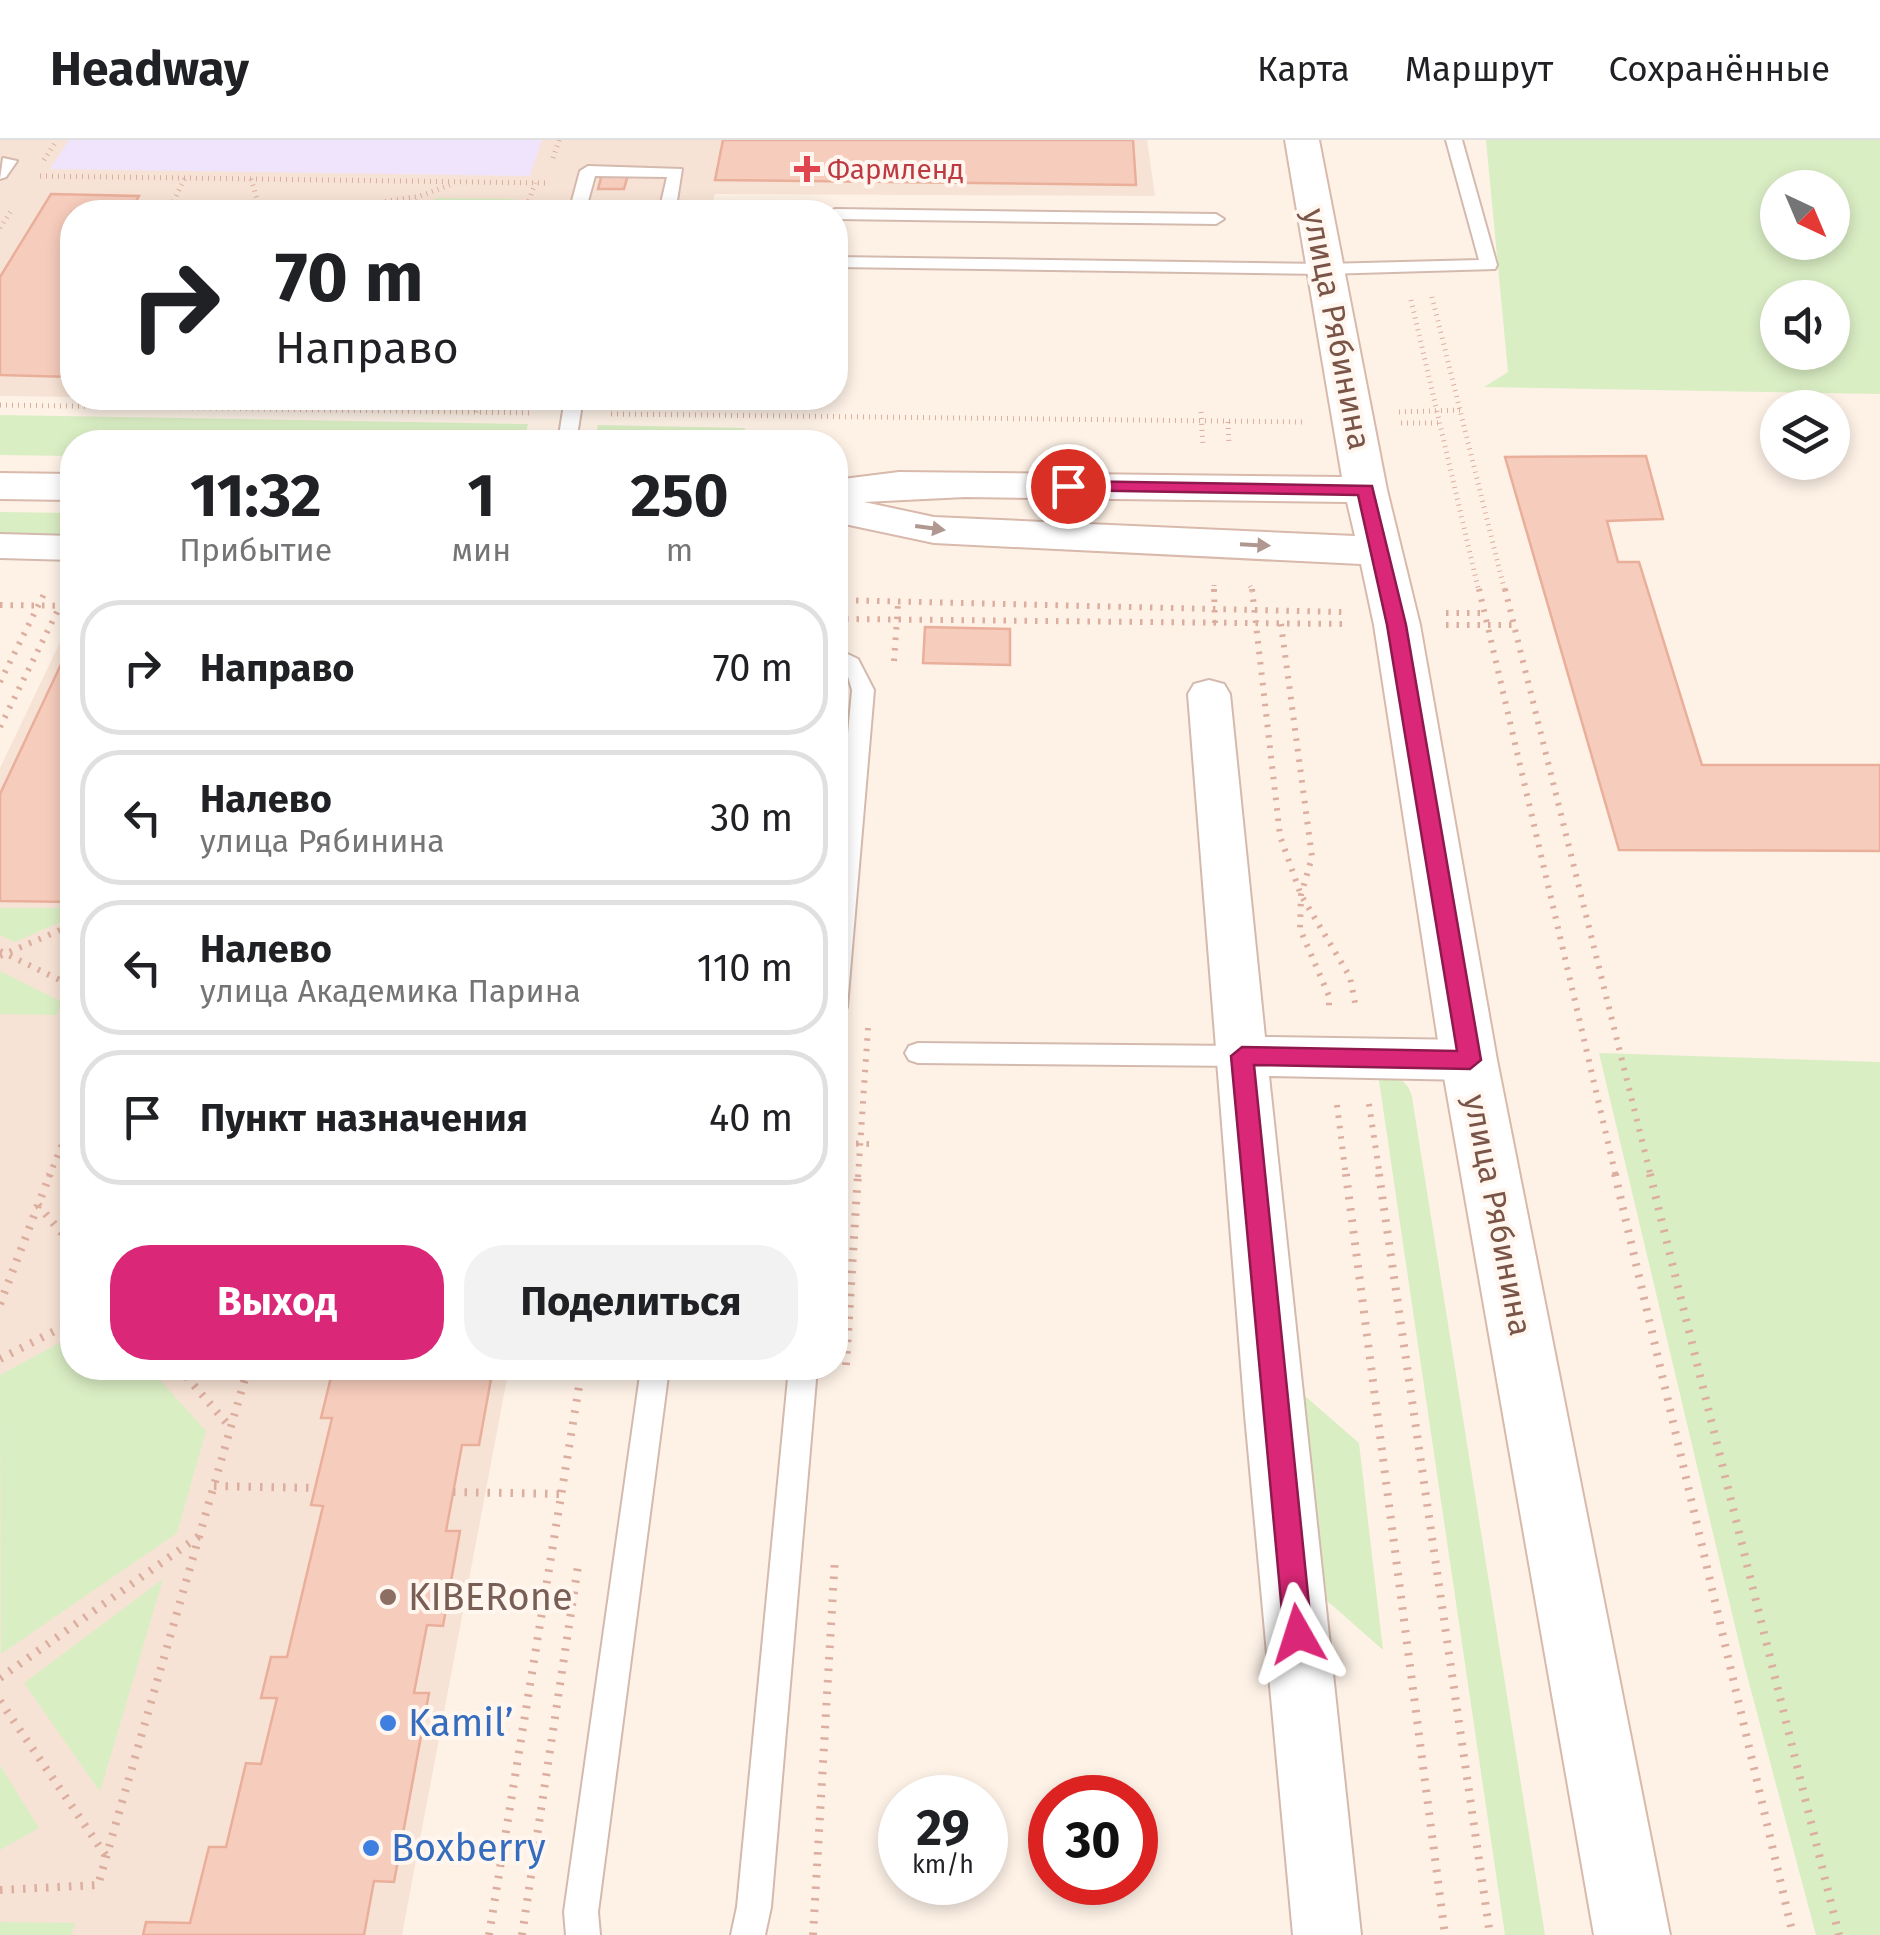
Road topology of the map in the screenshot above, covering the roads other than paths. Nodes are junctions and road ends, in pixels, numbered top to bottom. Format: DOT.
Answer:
graph roads {
  1 [pos="1302,140"];
  2 [pos="1454,140"];
  3 [pos="0,160"];
  4 [pos="0,174"];
  5 [pos="580,200"];
  6 [pos="670,200"];
  7 [pos="848,214"];
  8 [pos="1216,219"];
  9 [pos="848,262"];
  10 [pos="1325,269"];
  11 [pos="0,486"];
  12 [pos="60,487"];
  13 [pos="848,490"];
  14 [pos="1366,490"];
  15 [pos="848,511"];
  16 [pos="0,546"];
  17 [pos="60,548"];
  18 [pos="1380,551"];
  19 [pos="848,660"];
  20 [pos="1208,694"];
  21 [pos="848,860"];
  22 [pos="918,1053"];
  23 [pos="1242,1056"];
  24 [pos="1470,1060"];
  25 [pos="653,1380"];
  26 [pos="802,1380"];
  27 [pos="583,1935"];
  28 [pos="748,1935"];
  29 [pos="1327,1935"];
  30 [pos="1632,1935"];
  1 -- 10 [label="street, улица Рябинина"];
  2 -- 10 [label="lane"];
  3 -- 4 [label="lane"];
  5 -- 6 [label="lane"];
  7 -- 8 [label="lane"];
  9 -- 10 [label="lane"];
  10 -- 14 [label="street, улица Рябинина"];
  11 -- 12 [label="street"];
  13 -- 14 [label="street"];
  14 -- 18 [label="street, улица Рябинина"];
  15 -- 18 [label="street, one-way"];
  16 -- 17 [label="street"];
  18 -- 24 [label="street, улица Рябинина"];
  19 -- 21 [label="lane"];
  20 -- 23 [label="street"];
  22 -- 23 [label="lane"];
  23 -- 24 [label="street"];
  23 -- 29 [label="street"];
  24 -- 30 [label="street, улица Рябинина"];
  25 -- 27 [label="lane"];
  26 -- 28 [label="lane"];
}
